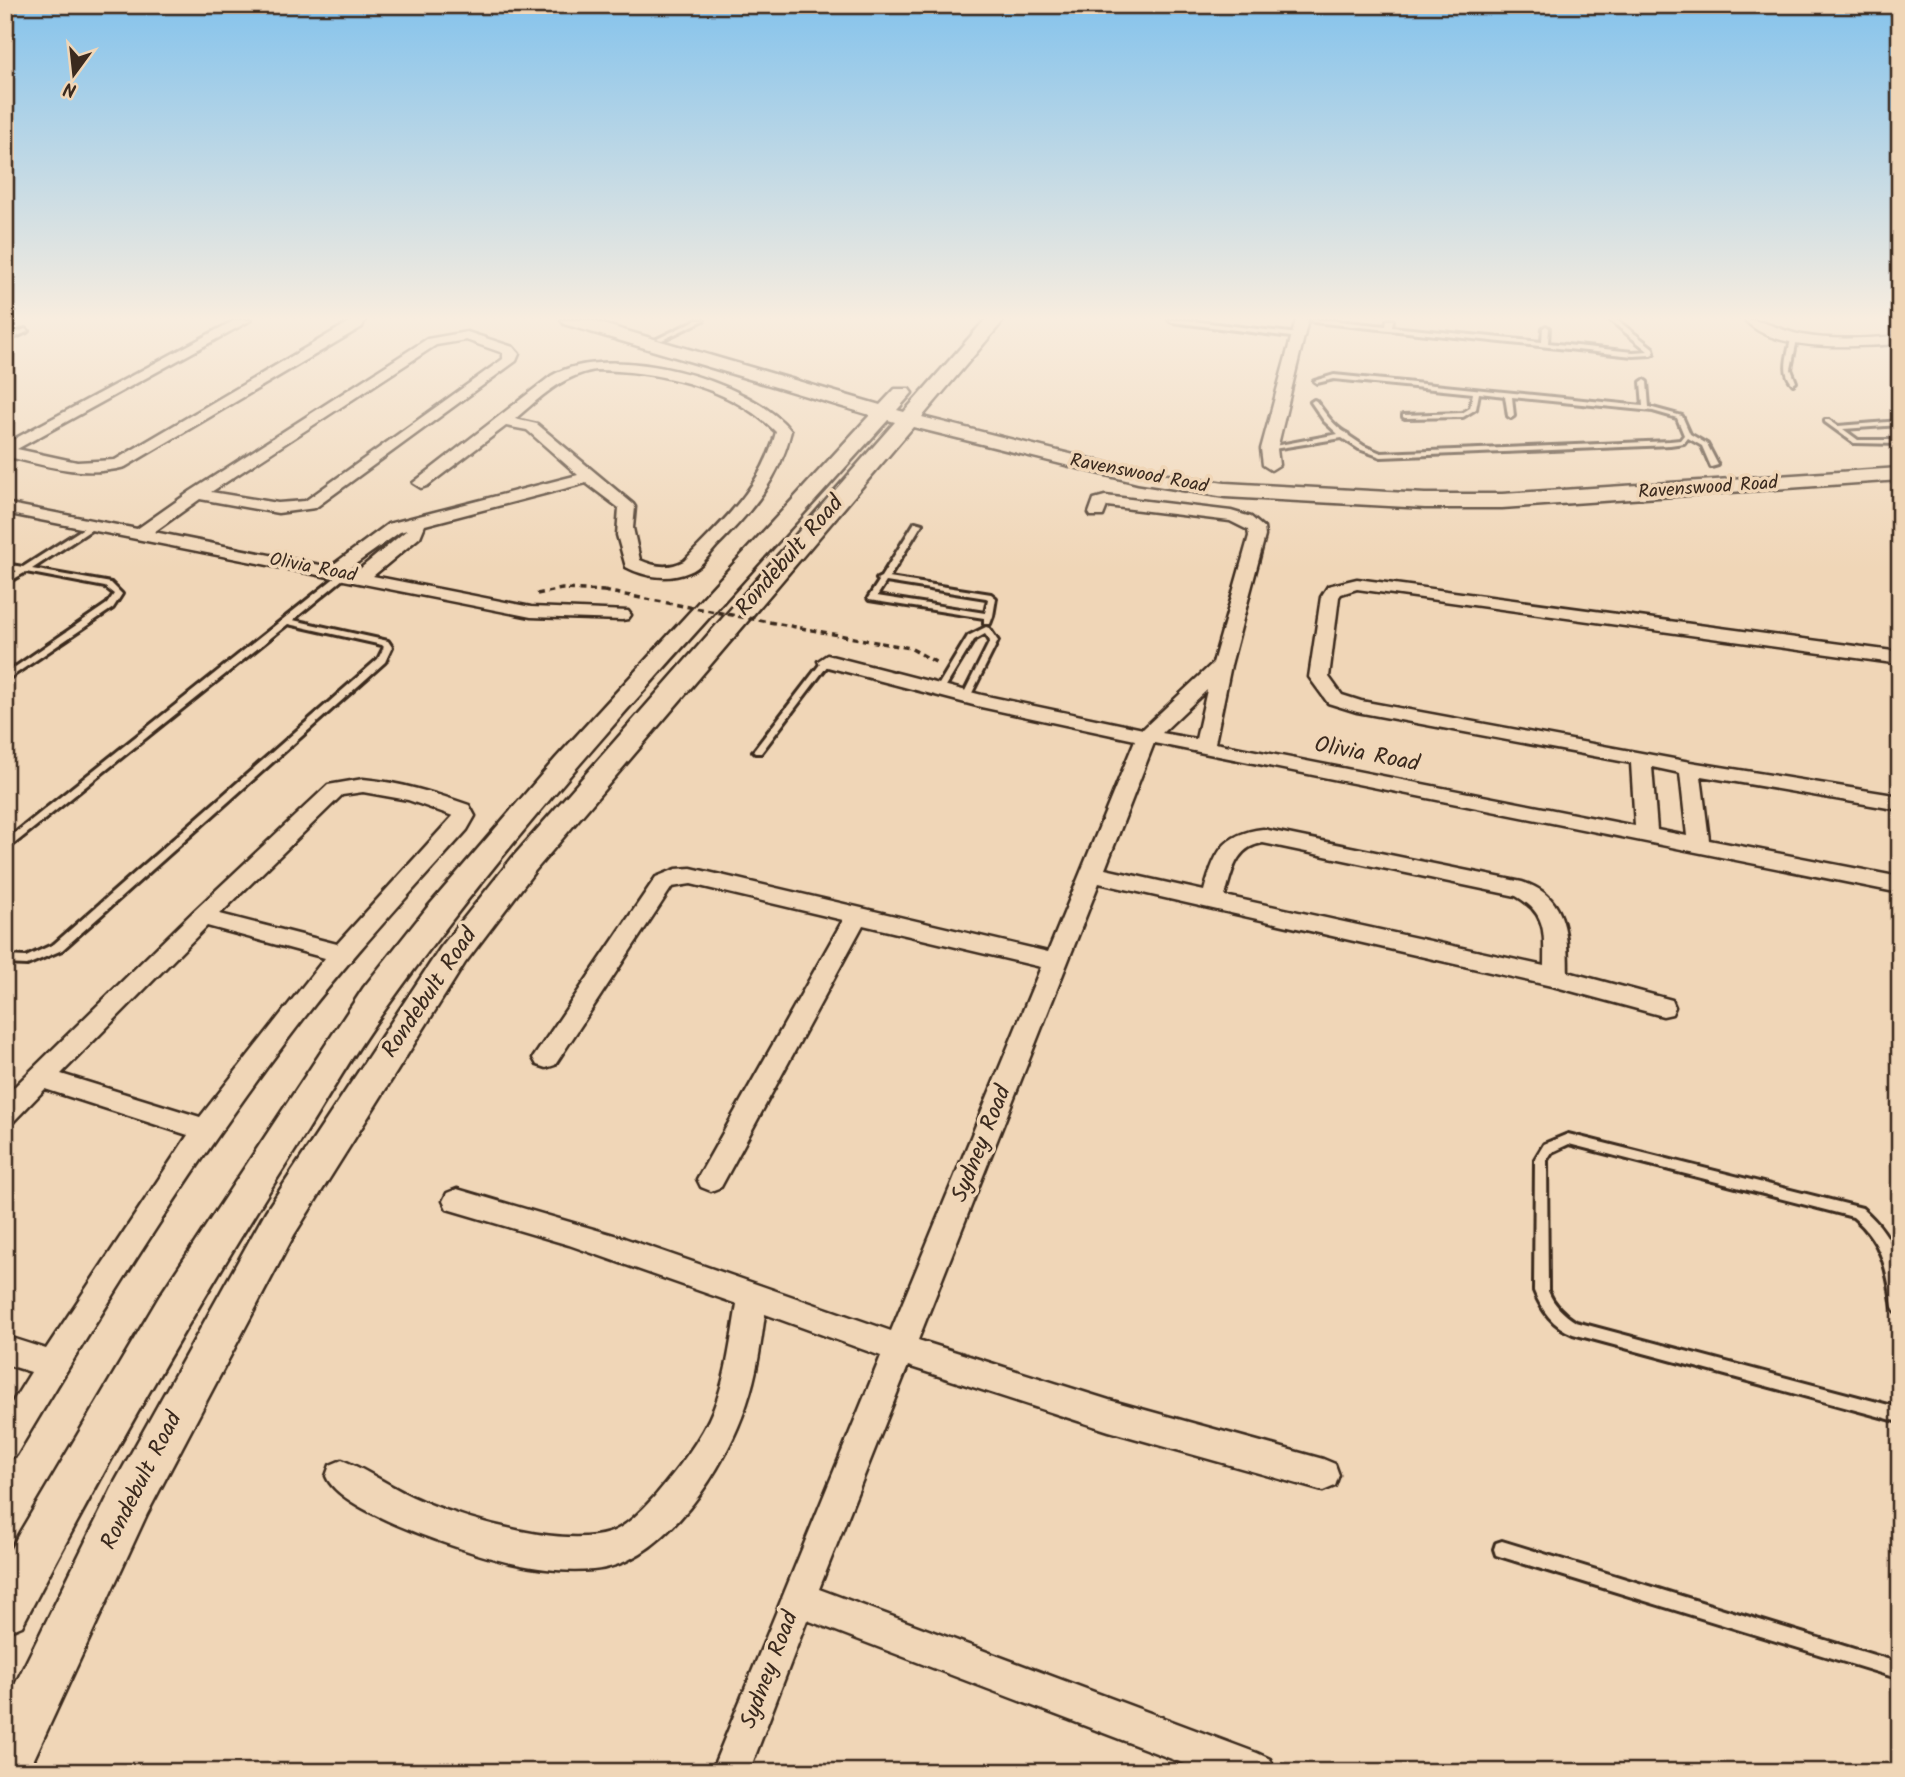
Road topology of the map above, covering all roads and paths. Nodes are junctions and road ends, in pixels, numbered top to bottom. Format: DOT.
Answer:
graph roads {
  1 [pos="88,403"];
  2 [pos="223,403"];
  3 [pos="338,403"];
  4 [pos="451,403"];
  5 [pos="528,403"];
  6 [pos="745,403"];
  7 [pos="894,403"];
  8 [pos="895,403"];
  9 [pos="900,403"];
  10 [pos="905,403"];
  11 [pos="1281,403"];
  12 [pos="1315,403"];
  13 [pos="1474,403"];
  14 [pos="1509,403"];
  15 [pos="1592,403"];
  16 [pos="1646,403"];
  17 [pos="903,405"];
  18 [pos="1646,408"];
  19 [pos="1405,416"];
  20 [pos="1511,416"];
  21 [pos="503,421"];
  22 [pos="1827,421"];
  23 [pos="1900,423"];
  24 [pos="1836,428"];
  25 [pos="958,432"];
  26 [pos="1346,435"];
  27 [pos="1687,435"];
  28 [pos="1900,442"];
  29 [pos="1269,449"];
  30 [pos="5,450"];
  31 [pos="879,452"];
  32 [pos="1271,465"];
  33 [pos="1714,465"];
  34 [pos="1900,474"];
  35 [pos="589,477"];
  36 [pos="421,483"];
  37 [pos="1265,492"];
  38 [pos="197,494"];
  39 [pos="5,508"];
  40 [pos="1097,513"];
  41 [pos="417,524"];
  42 [pos="918,524"];
  43 [pos="93,526"];
  44 [pos="139,535"];
  45 [pos="5,566"];
  46 [pos="24,570"];
  47 [pos="348,571"];
  48 [pos="881,579"];
  49 [pos="5,582"];
  50 [pos="604,591"];
  51 [pos="622,615"];
  52 [pos="989,616"];
  53 [pos="287,621"];
  54 [pos="986,630"];
  55 [pos="881,643"];
  56 [pos="1900,658"];
  57 [pos="827,661"];
  58 [pos="1222,665"];
  59 [pos="5,678"];
  60 [pos="940,689"];
  61 [pos="966,697"];
  62 [pos="1147,736"];
  63 [pos="1204,748"];
  64 [pos="758,751"];
  65 [pos="1641,758"];
  66 [pos="1689,768"];
  67 [pos="1900,803"];
  68 [pos="1647,835"];
  69 [pos="5,846"];
  70 [pos="1699,846"];
  71 [pos="1090,873"];
  72 [pos="1900,885"];
  73 [pos="1212,901"];
  74 [pos="857,915"];
  75 [pos="202,917"];
  76 [pos="342,954"];
  77 [pos="5,960"];
  78 [pos="1055,962"];
  79 [pos="1556,978"];
  80 [pos="1663,1007"];
  81 [pos="546,1058"];
  82 [pos="41,1079"];
  83 [pos="5,1113"];
  84 [pos="206,1130"];
  85 [pos="711,1179"];
  86 [pos="457,1201"];
  87 [pos="753,1298"];
  88 [pos="1900,1307"];
  89 [pos="901,1349"];
  90 [pos="5,1350"];
  91 [pos="53,1365"];
  92 [pos="1900,1415"];
  93 [pos="5,1444"];
  94 [pos="1323,1475"];
  95 [pos="342,1476"];
  96 [pos="1502,1549"];
  97 [pos="797,1599"];
  98 [pos="5,1609"];
  99 [pos="1900,1671"];
  100 [pos="5,1762"];
  101 [pos="730,1772"];
  102 [pos="1257,1772"];
  1 -- 30 [label="street"];
  2 -- 30 [label="street"];
  3 -- 38 [label="street"];
  4 -- 38 [label="street"];
  5 -- 21 [label="street"];
  6 -- 35 [label="street"];
  7 -- 17 [label="main road, Ravenswood Road"];
  8 -- 17 [label="main road, Ravenswood Road"];
  9 -- 17 [label="main road"];
  10 -- 17 [label="main road, Rondebult Road"];
  11 -- 29 [label="street"];
  12 -- 26 [label="lane"];
  13 -- 19 [label="lane"];
  14 -- 20 [label="lane"];
  15 -- 18 [label="lane"];
  16 -- 18 [label="lane"];
  17 -- 25 [label="main road, Ravenswood Road"];
  17 -- 31 [label="main road, Rondebult Road"];
  17 -- 37 [label="main road, Ravenswood Road"];
  17 -- 98 [label="main road, Rondebult Road"];
  18 -- 27 [label="lane"];
  21 -- 35 [label="street"];
  21 -- 36 [label="street"];
  22 -- 24 [label="lane"];
  23 -- 24 [label="lane"];
  24 -- 28 [label="lane"];
  25 -- 31 [label="main road"];
  25 -- 37 [label="main road, Ravenswood Road"];
  26 -- 27 [label="lane"];
  26 -- 29 [label="lane"];
  27 -- 33 [label="lane"];
  29 -- 32 [label="street"];
  31 -- 100 [label="main road, Rondebult Road"];
  34 -- 37 [label="main road, Ravenswood Road"];
  35 -- 41 [label="street"];
  38 -- 44 [label="street"];
  39 -- 43 [label="street, Olivia Road"];
  40 -- 58 [label="street"];
  41 -- 47 [label="street"];
  41 -- 47 [label="street"];
  42 -- 48 [label="lane"];
  43 -- 44 [label="street, Olivia Road"];
  43 -- 46 [label="lane"];
  44 -- 47 [label="street, Olivia Road"];
  45 -- 46 [label="lane"];
  46 -- 49 [label="lane"];
  46 -- 59 [label="lane"];
  47 -- 51 [label="street, Olivia Road"];
  47 -- 53 [label="lane"];
  48 -- 52 [label="lane"];
  48 -- 52 [label="lane"];
  50 -- 55 [label="path, bridge"];
  52 -- 54 [label="lane"];
  53 -- 69 [label="lane"];
  53 -- 77 [label="lane"];
  54 -- 60 [label="lane"];
  54 -- 61 [label="lane"];
  56 -- 65 [label="street"];
  57 -- 60 [label="street, Olivia Road"];
  57 -- 64 [label="lane"];
  58 -- 62 [label="street, Sydney Road"];
  58 -- 63 [label="street"];
  60 -- 61 [label="street, Olivia Road"];
  61 -- 62 [label="street, Olivia Road"];
  62 -- 63 [label="street, Olivia Road"];
  62 -- 71 [label="street, Sydney Road"];
  63 -- 68 [label="street, Olivia Road"];
  65 -- 66 [label="street"];
  65 -- 68 [label="street"];
  66 -- 67 [label="street"];
  66 -- 70 [label="street"];
  68 -- 70 [label="street, Olivia Road"];
  70 -- 72 [label="street, Olivia Road"];
  71 -- 73 [label="street"];
  71 -- 78 [label="street, Sydney Road"];
  73 -- 79 [label="street"];
  73 -- 79 [label="street"];
  74 -- 78 [label="street"];
  74 -- 81 [label="street"];
  74 -- 85 [label="street"];
  75 -- 76 [label="street"];
  75 -- 76 [label="street"];
  75 -- 82 [label="street"];
  76 -- 84 [label="street"];
  78 -- 89 [label="street, Sydney Road"];
  79 -- 80 [label="street"];
  82 -- 83 [label="street"];
  82 -- 84 [label="street"];
  84 -- 91 [label="street"];
  86 -- 87 [label="street"];
  87 -- 89 [label="street"];
  87 -- 95 [label="street"];
  88 -- 92 [label="lane"];
  89 -- 94 [label="street"];
  89 -- 97 [label="street, Sydney Road"];
  90 -- 91 [label="street"];
  91 -- 93 [label="street"];
  96 -- 99 [label="lane"];
  97 -- 101 [label="street, Sydney Road"];
  97 -- 102 [label="street"];
}
